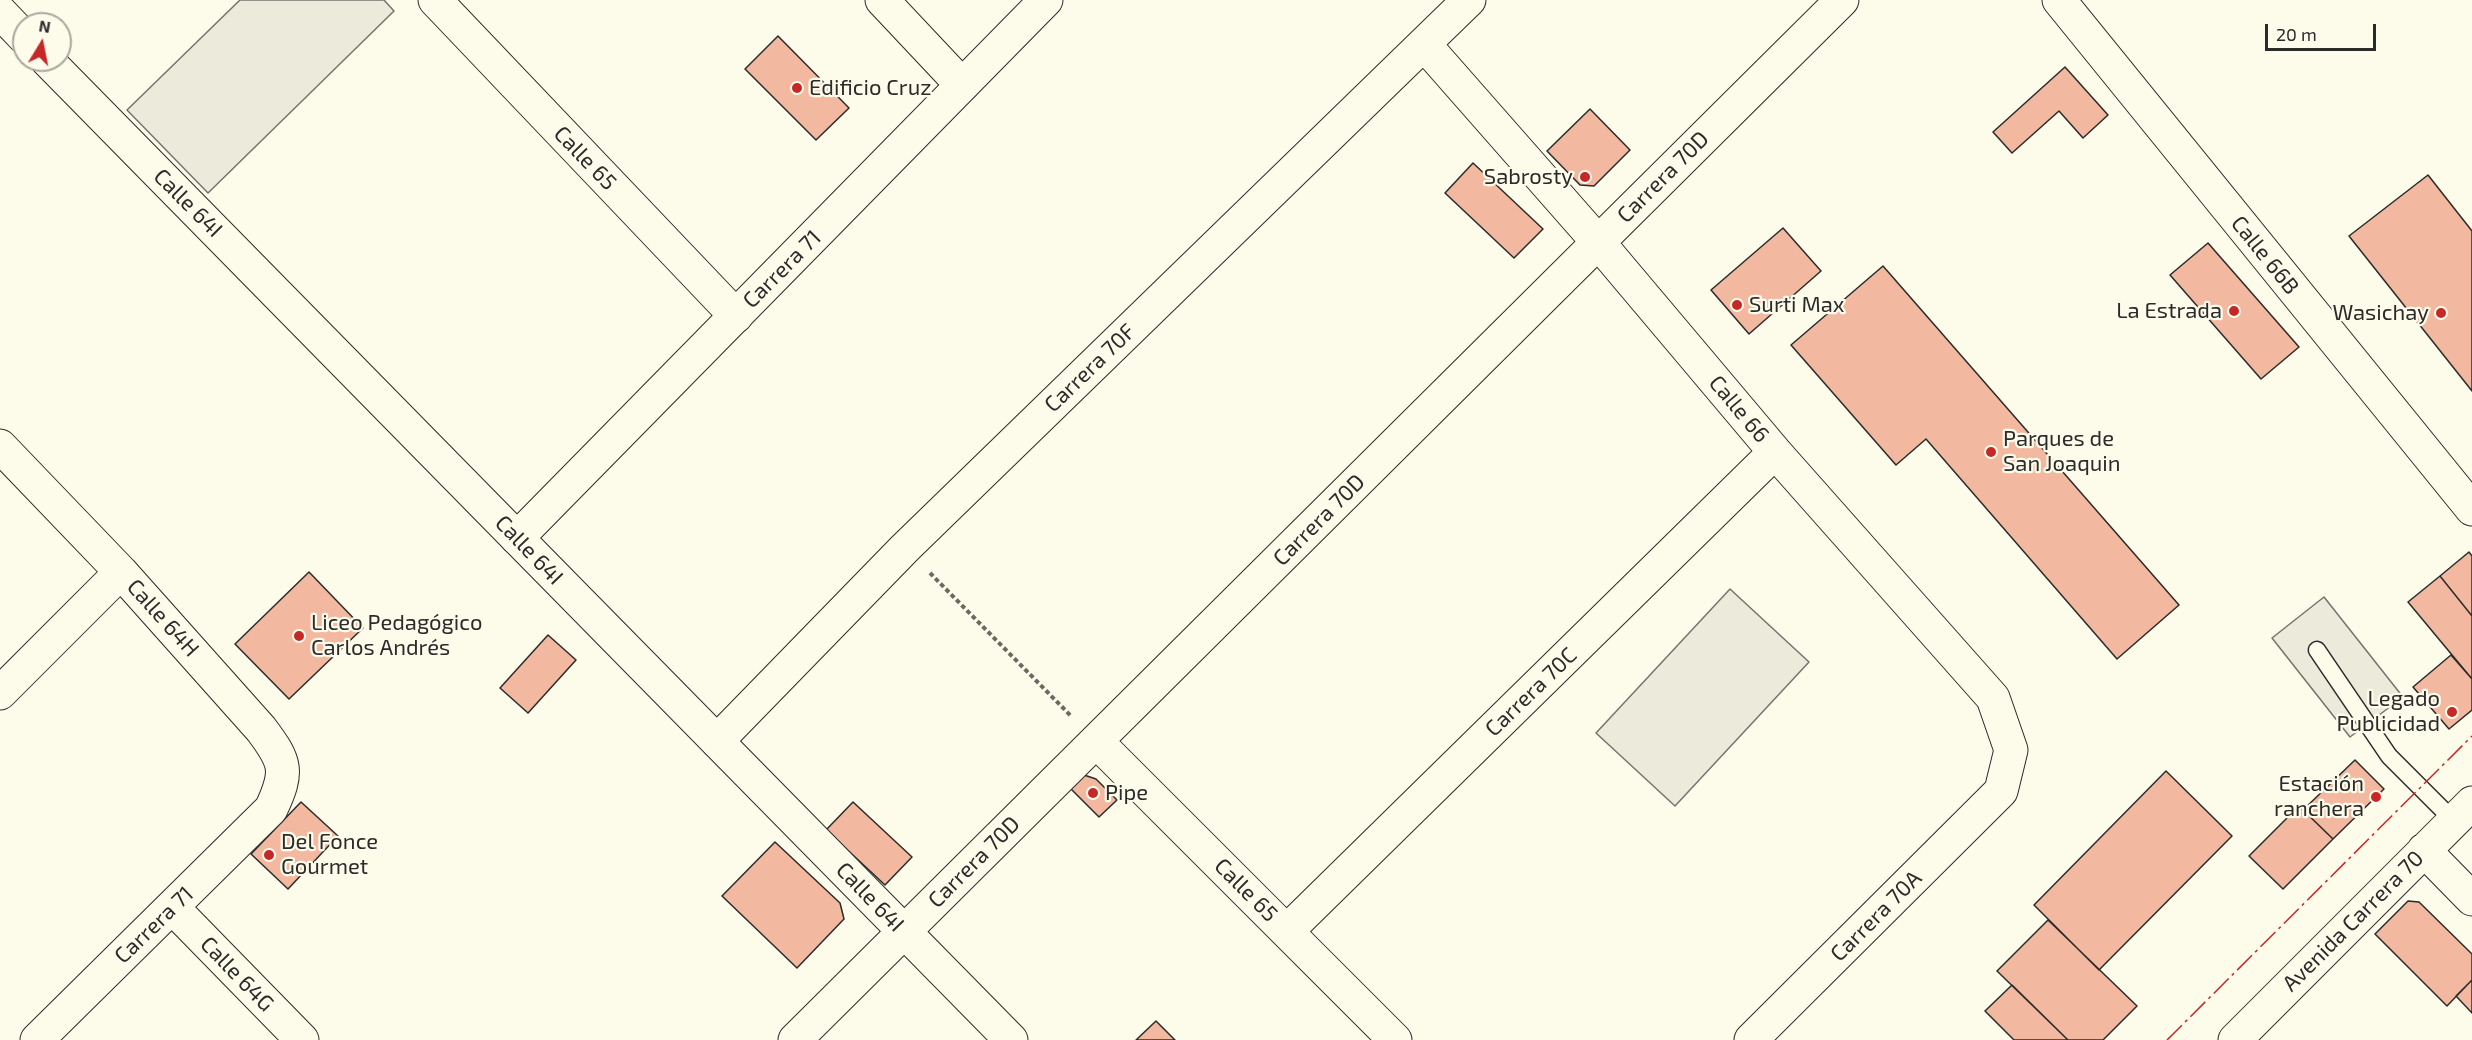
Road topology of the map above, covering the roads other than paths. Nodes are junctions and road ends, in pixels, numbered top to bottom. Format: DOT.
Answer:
graph roads {
  1 [pos="435,0"];
  2 [pos="882,0"];
  3 [pos="1046,0"];
  4 [pos="1469,0"];
  5 [pos="1842,0"];
  6 [pos="2059,0"];
  7 [pos="0,12"];
  8 [pos="12,24"];
  9 [pos="1424,44"];
  10 [pos="59,72"];
  11 [pos="962,85"];
  12 [pos="1598,242"];
  13 [pos="736,315"];
  14 [pos="0,446"];
  15 [pos="1775,452"];
  16 [pos="2472,509"];
  17 [pos="518,538"];
  18 [pos="121,572"];
  19 [pos="2317,650"];
  20 [pos="0,693"];
  21 [pos="717,741"];
  22 [pos="1096,741"];
  23 [pos="2001,791"];
  24 [pos="271,809"];
  25 [pos="2463,812"];
  26 [pos="2424,850"];
  27 [pos="2472,899"];
  28 [pos="172,908"];
  29 [pos="1287,931"];
  30 [pos="904,932"];
  31 [pos="37,1040"];
  32 [pos="302,1040"];
  33 [pos="795,1040"];
  34 [pos="1011,1040"];
  35 [pos="1395,1040"];
  36 [pos="1751,1040"];
  37 [pos="2235,1040"];
  1 -- 13 [label="street, Calle 65"];
  2 -- 11 [label="street"];
  3 -- 11 [label="street, Carrera 71"];
  4 -- 9 [label="street, Carrera 70F"];
  5 -- 12 [label="street, Carrera 70D"];
  6 -- 16 [label="street, Calle 66B"];
  7 -- 8 [label="street"];
  9 -- 12 [label="street, Calle 66"];
  9 -- 21 [label="street, Carrera 70F"];
  10 -- 17 [label="street, Calle 64I"];
  11 -- 13 [label="street, Carrera 71"];
  12 -- 15 [label="street, Calle 66"];
  12 -- 22 [label="street, Carrera 70D"];
  13 -- 17 [label="street, Carrera 71"];
  14 -- 18 [label="street, Calle 64H"];
  15 -- 23 [label="street, Calle 66"];
  15 -- 29 [label="street, Carrera 70C"];
  17 -- 21 [label="street, Calle 64I"];
  18 -- 20 [label="street"];
  18 -- 24 [label="street, Calle 64H"];
  19 -- 25 [label="lane"];
  21 -- 30 [label="street, Calle 64I"];
  22 -- 29 [label="street, Calle 65"];
  22 -- 30 [label="street, Carrera 70D"];
  23 -- 36 [label="street, Carrera 70A"];
  24 -- 28 [label="street, Carrera 71"];
  25 -- 26 [label="street, Avenida Carrera 70"];
  26 -- 27 [label="street"];
  26 -- 37 [label="street, Avenida Carrera 70"];
  28 -- 31 [label="street, Carrera 71"];
  28 -- 32 [label="street, Calle 64G"];
  29 -- 35 [label="street, Calle 65"];
  30 -- 33 [label="street, Carrera 70D"];
  30 -- 34 [label="street, Calle 64I"];
}
